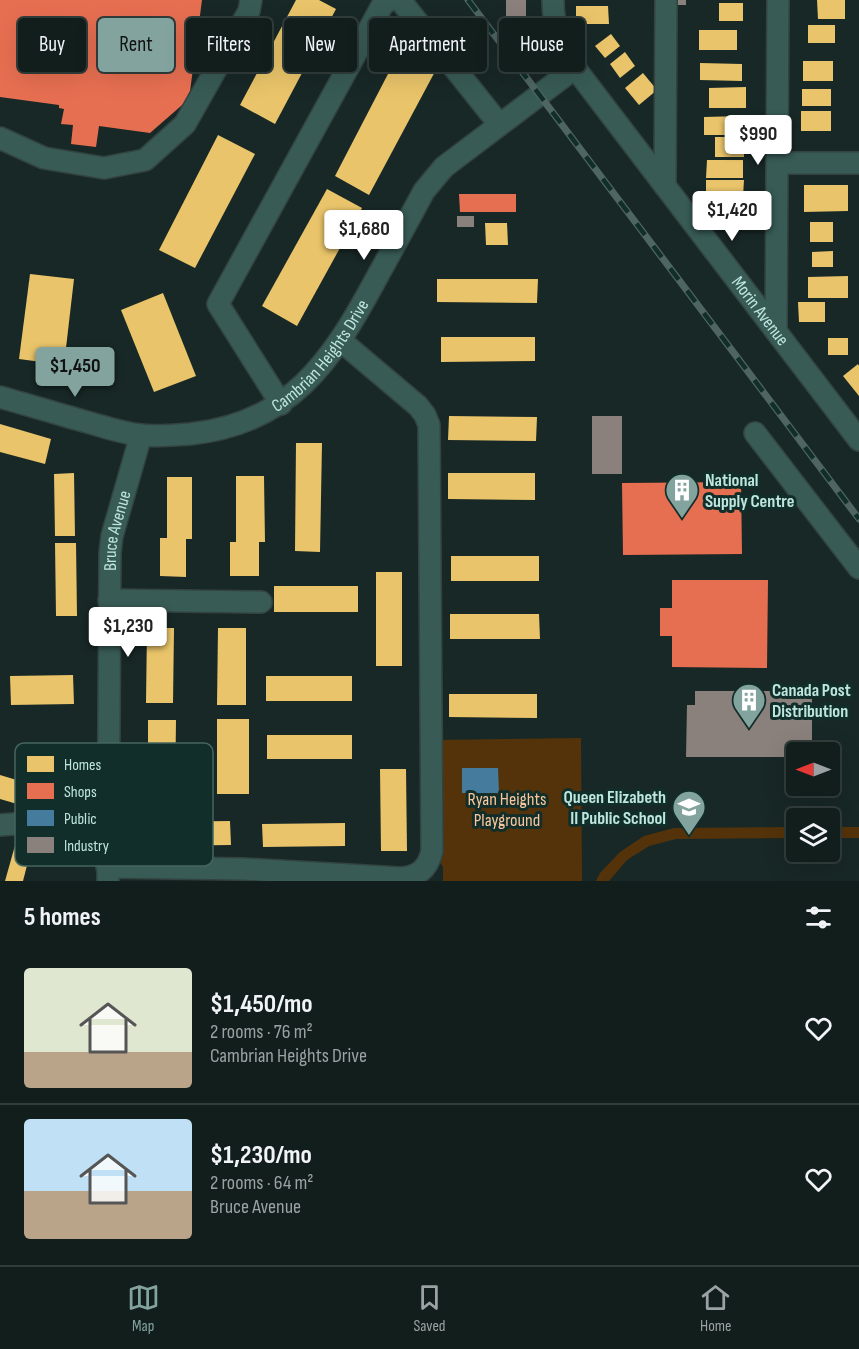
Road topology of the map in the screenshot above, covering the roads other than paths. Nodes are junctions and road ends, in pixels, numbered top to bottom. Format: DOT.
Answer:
graph roads {
  1 [pos="251,0"];
  2 [pos="390,0"];
  3 [pos="400,0"];
  4 [pos="553,0"];
  5 [pos="666,0"];
  6 [pos="778,0"];
  7 [pos="554,18"];
  8 [pos="570,72"];
  9 [pos="578,72"];
  10 [pos="499,124"];
  11 [pos="0,138"];
  12 [pos="777,163"];
  13 [pos="859,163"];
  14 [pos="665,186"];
  15 [pos="776,331"];
  16 [pos="340,341"];
  17 [pos="0,397"];
  18 [pos="280,404"];
  19 [pos="755,433"];
  20 [pos="141,435"];
  21 [pos="859,440"];
  22 [pos="859,568"];
  23 [pos="109,600"];
  24 [pos="261,602"];
  25 [pos="108,743"];
  26 [pos="15,824"];
  27 [pos="0,825"];
  28 [pos="107,874"];
  1 -- 11 [label="street"];
  2 -- 18 [label="street"];
  3 -- 10 [label="street"];
  4 -- 7 [label="street, Morin Avenue"];
  5 -- 14 [label="street"];
  6 -- 12 [label="street"];
  8 -- 10 [label="street, Cambrian Heights Drive"];
  9 -- 14 [label="street, Morin Avenue"];
  10 -- 16 [label="street, Cambrian Heights Drive"];
  12 -- 13 [label="street"];
  12 -- 15 [label="street"];
  14 -- 15 [label="street, Morin Avenue"];
  15 -- 21 [label="street, Morin Avenue"];
  16 -- 18 [label="street, Cambrian Heights Drive"];
  16 -- 28 [label="street"];
  17 -- 20 [label="street, Cambrian Heights Drive"];
  18 -- 20 [label="street, Cambrian Heights Drive"];
  19 -- 22 [label="street"];
  20 -- 23 [label="street, Bruce Avenue"];
  23 -- 24 [label="street"];
  23 -- 25 [label="street, Bruce Avenue"];
  26 -- 27 [label="street"];
}
